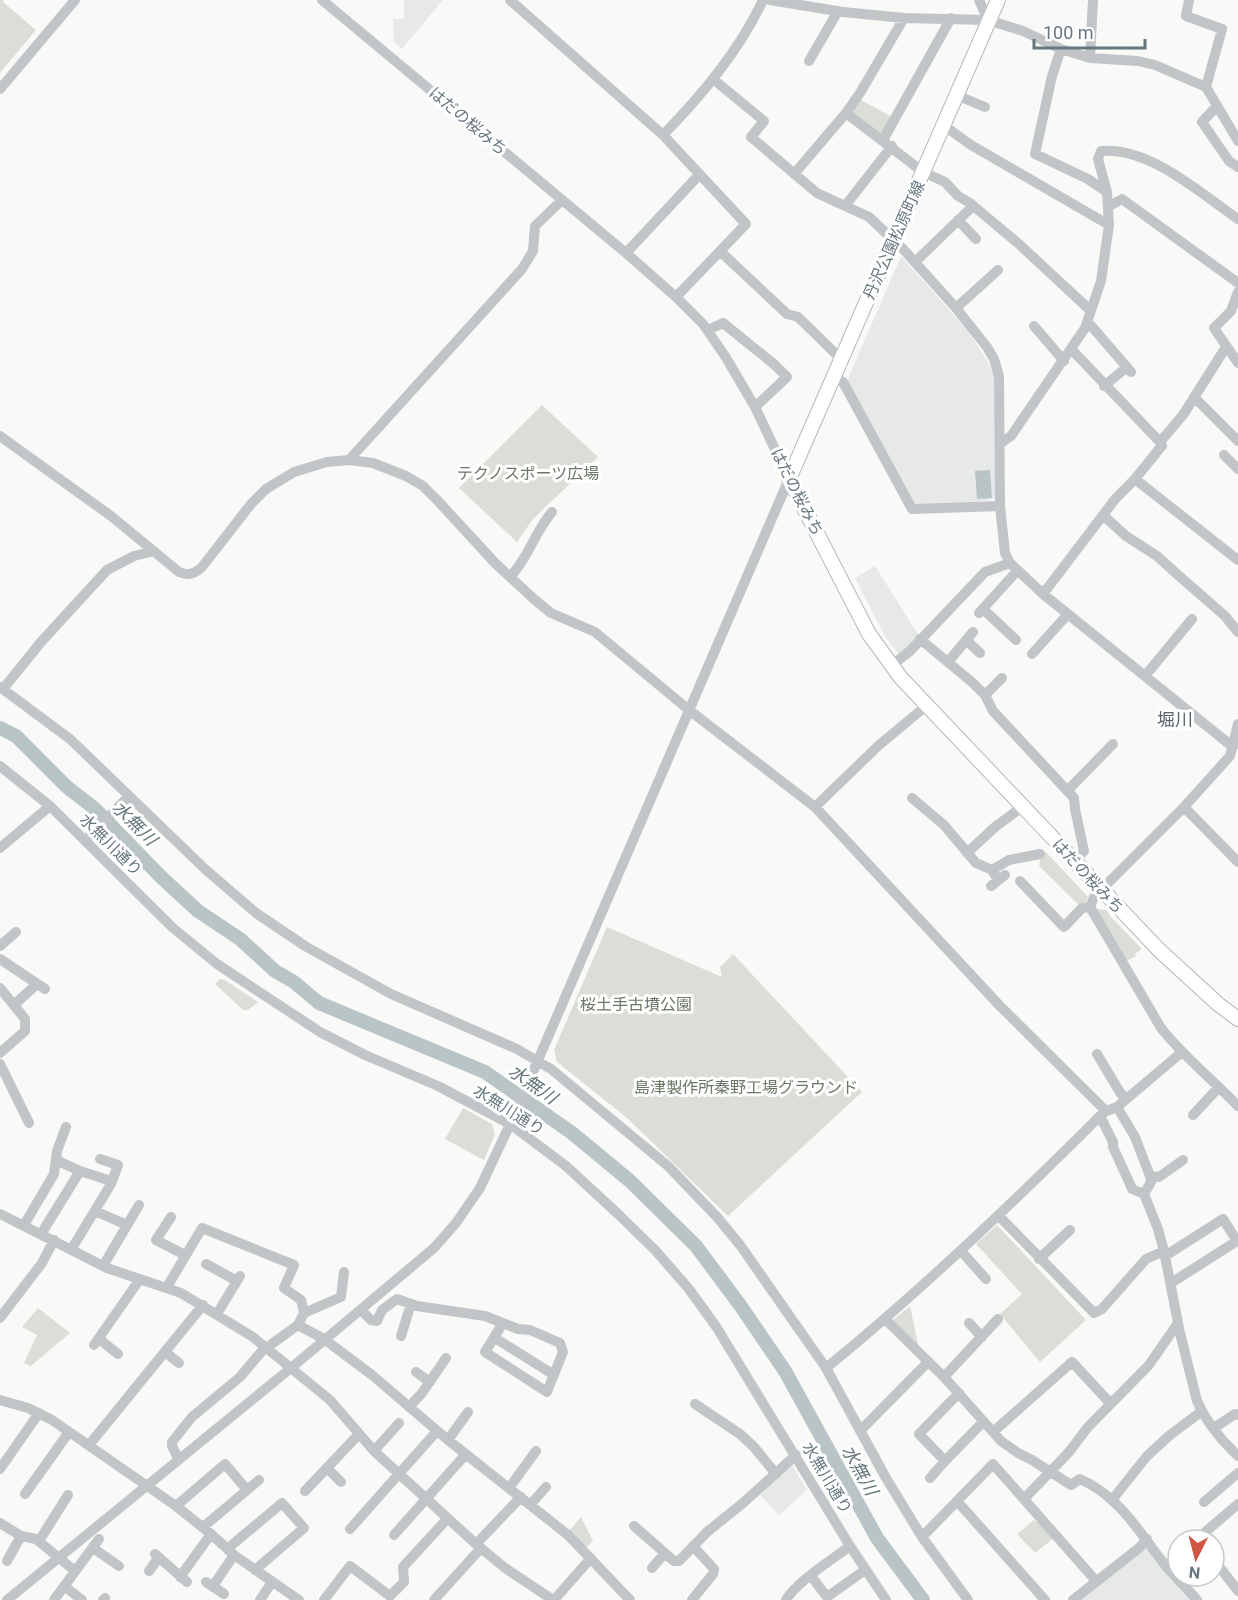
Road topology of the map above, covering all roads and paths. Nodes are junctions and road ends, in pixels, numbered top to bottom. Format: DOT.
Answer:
graph roads {
  1 [pos="75,0"];
  2 [pos="324,0"];
  3 [pos="510,0"];
  4 [pos="763,0"];
  5 [pos="770,0"];
  6 [pos="980,0"];
  7 [pos="998,0"];
  8 [pos="1093,0"];
  9 [pos="1189,0"];
  10 [pos="838,11"];
  11 [pos="904,18"];
  12 [pos="951,18"];
  13 [pos="988,20"];
  14 [pos="1061,49"];
  15 [pos="1090,58"];
  16 [pos="809,61"];
  17 [pos="713,79"];
  18 [pos="1206,87"];
  19 [pos="0,89"];
  20 [pos="956,95"];
  21 [pos="1216,106"];
  22 [pos="985,107"];
  23 [pos="846,113"];
  24 [pos="943,125"];
  25 [pos="663,135"];
  26 [pos="1238,141"];
  27 [pos="887,143"];
  28 [pos="1235,161"];
  29 [pos="923,172"];
  30 [pos="794,174"];
  31 [pos="699,175"];
  32 [pos="1107,192"];
  33 [pos="562,200"];
  34 [pos="845,206"];
  35 [pos="973,206"];
  36 [pos="1108,207"];
  37 [pos="1238,219"];
  38 [pos="958,220"];
  39 [pos="1109,225"];
  40 [pos="976,239"];
  41 [pos="894,241"];
  42 [pos="721,252"];
  43 [pos="626,253"];
  44 [pos="916,261"];
  45 [pos="998,270"];
  46 [pos="1238,284"];
  47 [pos="1238,292"];
  48 [pos="676,297"];
  49 [pos="956,308"];
  50 [pos="1089,317"];
  51 [pos="1034,326"];
  52 [pos="708,330"];
  53 [pos="1226,347"];
  54 [pos="1072,350"];
  55 [pos="841,359"];
  56 [pos="1064,361"];
  57 [pos="1238,363"];
  58 [pos="833,378"];
  59 [pos="1104,386"];
  60 [pos="1194,397"];
  61 [pos="755,407"];
  62 [pos="0,436"];
  63 [pos="1238,441"];
  64 [pos="1160,442"];
  65 [pos="1001,443"];
  66 [pos="1224,455"];
  67 [pos="349,460"];
  68 [pos="1238,469"];
  69 [pos="789,479"];
  70 [pos="1135,480"];
  71 [pos="1000,506"];
  72 [pos="552,512"];
  73 [pos="1104,516"];
  74 [pos="154,551"];
  75 [pos="1238,560"];
  76 [pos="1013,567"];
  77 [pos="510,577"];
  78 [pos="1043,594"];
  79 [pos="1068,614"];
  80 [pos="1192,619"];
  81 [pos="1238,632"];
  82 [pos="1012,633"];
  83 [pos="920,639"];
  84 [pos="981,653"];
  85 [pos="1032,654"];
  86 [pos="948,662"];
  87 [pos="891,666"];
  88 [pos="1145,676"];
  89 [pos="1002,678"];
  90 [pos="1,688"];
  91 [pos="985,695"];
  92 [pos="926,706"];
  93 [pos="689,710"];
  94 [pos="1238,724"];
  95 [pos="1113,744"];
  96 [pos="1233,747"];
  97 [pos="0,766"];
  98 [pos="1068,790"];
  99 [pos="912,798"];
  100 [pos="126,799"];
  101 [pos="51,806"];
  102 [pos="815,807"];
  103 [pos="1022,807"];
  104 [pos="1184,807"];
  105 [pos="88,837"];
  106 [pos="0,848"];
  107 [pos="967,853"];
  108 [pos="1040,854"];
  109 [pos="1074,861"];
  110 [pos="1238,862"];
  111 [pos="1020,881"];
  112 [pos="1102,891"];
  113 [pos="1090,907"];
  114 [pos="16,932"];
  115 [pos="0,946"];
  116 [pos="0,959"];
  117 [pos="0,988"];
  118 [pos="15,1004"];
  119 [pos="1238,1019"];
  120 [pos="1182,1052"];
  121 [pos="0,1053"];
  122 [pos="1098,1054"];
  123 [pos="537,1060"];
  124 [pos="0,1064"];
  125 [pos="1220,1087"];
  126 [pos="1127,1098"];
  127 [pos="1238,1106"];
  128 [pos="1117,1107"];
  129 [pos="1103,1114"];
  130 [pos="1193,1115"];
  131 [pos="511,1121"];
  132 [pos="30,1123"];
  133 [pos="66,1127"];
  134 [pos="100,1158"];
  135 [pos="56,1160"];
  136 [pos="1182,1160"];
  137 [pos="80,1171"];
  138 [pos="1150,1176"];
  139 [pos="111,1181"];
  140 [pos="1144,1194"];
  141 [pos="139,1205"];
  142 [pos="95,1211"];
  143 [pos="1,1216"];
  144 [pos="171,1216"];
  145 [pos="999,1216"];
  146 [pos="24,1225"];
  147 [pos="127,1225"];
  148 [pos="1070,1230"];
  149 [pos="41,1234"];
  150 [pos="54,1240"];
  151 [pos="71,1250"];
  152 [pos="961,1251"];
  153 [pos="1164,1253"];
  154 [pos="185,1255"];
  155 [pos="1040,1259"];
  156 [pos="212,1265"];
  157 [pos="103,1266"];
  158 [pos="344,1272"];
  159 [pos="140,1279"];
  160 [pos="986,1279"];
  161 [pos="1171,1283"];
  162 [pos="166,1287"];
  163 [pos="411,1304"];
  164 [pos="203,1305"];
  165 [pos="4,1306"];
  166 [pos="360,1310"];
  167 [pos="304,1313"];
  168 [pos="217,1314"];
  169 [pos="0,1318"];
  170 [pos="998,1319"];
  171 [pos="886,1320"];
  172 [pos="503,1323"];
  173 [pos="969,1323"];
  174 [pos="1178,1323"];
  175 [pos="298,1325"];
  176 [pos="401,1336"];
  177 [pos="982,1337"];
  178 [pos="495,1338"];
  179 [pos="324,1339"];
  180 [pos="268,1347"];
  181 [pos="165,1352"];
  182 [pos="118,1354"];
  183 [pos="446,1358"];
  184 [pos="928,1362"];
  185 [pos="179,1363"];
  186 [pos="291,1368"];
  187 [pos="826,1368"];
  188 [pos="416,1372"];
  189 [pos="554,1375"];
  190 [pos="944,1377"];
  191 [pos="430,1382"];
  192 [pos="959,1393"];
  193 [pos="0,1400"];
  194 [pos="1110,1403"];
  195 [pos="695,1404"];
  196 [pos="409,1407"];
  197 [pos="1202,1411"];
  198 [pos="468,1412"];
  199 [pos="39,1413"];
  200 [pos="1238,1416"];
  201 [pos="399,1422"];
  202 [pos="983,1422"];
  203 [pos="1214,1428"];
  204 [pos="437,1431"];
  205 [pos="860,1431"];
  206 [pos="69,1432"];
  207 [pos="993,1432"];
  208 [pos="358,1435"];
  209 [pos="448,1440"];
  210 [pos="89,1445"];
  211 [pos="536,1451"];
  212 [pos="374,1452"];
  213 [pos="466,1454"];
  214 [pos="796,1455"];
  215 [pos="1238,1456"];
  216 [pos="178,1458"];
  217 [pos="945,1461"];
  218 [pos="327,1468"];
  219 [pos="0,1469"];
  220 [pos="1050,1472"];
  221 [pos="1238,1473"];
  222 [pos="776,1474"];
  223 [pos="399,1475"];
  224 [pos="930,1478"];
  225 [pos="259,1480"];
  226 [pos="341,1482"];
  227 [pos="146,1485"];
  228 [pos="546,1487"];
  229 [pos="509,1488"];
  230 [pos="247,1490"];
  231 [pos="305,1491"];
  232 [pos="25,1494"];
  233 [pos="68,1495"];
  234 [pos="520,1497"];
  235 [pos="426,1499"];
  236 [pos="1024,1499"];
  237 [pos="1112,1500"];
  238 [pos="957,1501"];
  239 [pos="1204,1502"];
  240 [pos="1238,1504"];
  241 [pos="530,1505"];
  242 [pos="176,1506"];
  243 [pos="447,1519"];
  244 [pos="0,1523"];
  245 [pos="1210,1528"];
  246 [pos="350,1529"];
  247 [pos="207,1530"];
  248 [pos="638,1533"];
  249 [pos="393,1535"];
  250 [pos="21,1536"];
  251 [pos="922,1537"];
  252 [pos="1147,1539"];
  253 [pos="39,1541"];
  254 [pos="478,1546"];
  255 [pos="693,1546"];
  256 [pos="850,1546"];
  257 [pos="231,1552"];
  258 [pos="665,1553"];
  259 [pos="58,1557"];
  260 [pos="591,1558"];
  261 [pos="7,1561"];
  262 [pos="119,1566"];
  263 [pos="1166,1566"];
  264 [pos="652,1568"];
  265 [pos="255,1570"];
  266 [pos="865,1570"];
  267 [pos="75,1571"];
  268 [pos="149,1571"];
  269 [pos="1226,1575"];
  270 [pos="811,1576"];
  271 [pos="1096,1581"];
  272 [pos="272,1582"];
  273 [pos="64,1586"];
  274 [pos="1186,1588"];
  275 [pos="1238,1591"];
  276 [pos="224,1594"];
  277 [pos="392,1598"];
  278 [pos="7,1600"];
  279 [pos="54,1600"];
  280 [pos="82,1600"];
  281 [pos="260,1600"];
  282 [pos="299,1600"];
  283 [pos="324,1600"];
  284 [pos="434,1600"];
  285 [pos="554,1600"];
  286 [pos="630,1600"];
  287 [pos="692,1600"];
  288 [pos="786,1600"];
  289 [pos="886,1600"];
  290 [pos="968,1600"];
  291 [pos="1045,1600"];
  292 [pos="1073,1600"];
  293 [pos="1197,1600"];
  1 -- 19 [label="street"];
  2 -- 33 [label="street, はだの桜みち"];
  3 -- 25 [label="street"];
  4 -- 17 [label="street"];
  5 -- 10 [label="street"];
  6 -- 13 [label="street"];
  7 -- 13 [label="main road, 丹沢公園松原町線"];
  8 -- 15 [label="street"];
  9 -- 18 [label="street"];
  10 -- 11 [label="street"];
  10 -- 16 [label="street"];
  11 -- 12 [label="street"];
  11 -- 23 [label="street"];
  12 -- 13 [label="street"];
  12 -- 27 [label="street"];
  13 -- 14 [label="street"];
  13 -- 20 [label="main road, 丹沢公園松原町線"];
  14 -- 15 [label="street"];
  14 -- 32 [label="street"];
  15 -- 18 [label="street"];
  17 -- 25 [label="street"];
  17 -- 30 [label="street"];
  18 -- 21 [label="street"];
  20 -- 22 [label="street"];
  20 -- 24 [label="main road, 丹沢公園松原町線"];
  21 -- 26 [label="street"];
  21 -- 28 [label="street"];
  23 -- 27 [label="street"];
  23 -- 30 [label="street"];
  24 -- 29 [label="main road, 丹沢公園松原町線"];
  24 -- 39 [label="street"];
  25 -- 31 [label="street"];
  27 -- 29 [label="street"];
  27 -- 34 [label="street"];
  29 -- 35 [label="street"];
  29 -- 41 [label="main road, 丹沢公園松原町線"];
  30 -- 34 [label="street"];
  31 -- 42 [label="street"];
  31 -- 43 [label="street"];
  32 -- 36 [label="street"];
  32 -- 37 [label="street"];
  33 -- 43 [label="street, はだの桜みち"];
  33 -- 67 [label="street"];
  34 -- 41 [label="street"];
  35 -- 38 [label="street"];
  35 -- 50 [label="street"];
  36 -- 39 [label="street"];
  36 -- 46 [label="street"];
  38 -- 40 [label="street"];
  38 -- 44 [label="street"];
  39 -- 50 [label="street"];
  41 -- 44 [label="street"];
  41 -- 55 [label="main road, 丹沢公園松原町線"];
  42 -- 48 [label="street"];
  42 -- 55 [label="street"];
  43 -- 48 [label="street, はだの桜みち"];
  44 -- 49 [label="street"];
  45 -- 49 [label="street"];
  47 -- 53 [label="street"];
  48 -- 52 [label="street, はだの桜みち"];
  49 -- 65 [label="street"];
  50 -- 54 [label="street"];
  50 -- 59 [label="street"];
  51 -- 56 [label="street"];
  52 -- 61 [label="street, はだの桜みち"];
  52 -- 61 [label="street"];
  53 -- 57 [label="street"];
  53 -- 60 [label="street"];
  54 -- 56 [label="street"];
  54 -- 59 [label="street"];
  55 -- 58 [label="main road, 丹沢公園松原町線"];
  56 -- 65 [label="street"];
  58 -- 69 [label="main road, 丹沢公園松原町線"];
  58 -- 71 [label="street"];
  59 -- 64 [label="street"];
  60 -- 63 [label="street"];
  60 -- 64 [label="street"];
  61 -- 69 [label="street, はだの桜みち"];
  62 -- 74 [label="street"];
  64 -- 70 [label="street"];
  65 -- 71 [label="street"];
  66 -- 68 [label="street"];
  67 -- 74 [label="street"];
  67 -- 77 [label="street"];
  69 -- 87 [label="main road, はだの桜みち"];
  69 -- 93 [label="street"];
  70 -- 73 [label="street"];
  70 -- 75 [label="street"];
  71 -- 76 [label="street"];
  72 -- 77 [label="street"];
  73 -- 78 [label="street"];
  73 -- 81 [label="street"];
  74 -- 90 [label="street"];
  76 -- 78 [label="street"];
  76 -- 82 [label="street"];
  76 -- 83 [label="street"];
  77 -- 93 [label="street"];
  78 -- 79 [label="street"];
  79 -- 85 [label="street"];
  79 -- 88 [label="street"];
  80 -- 88 [label="street"];
  83 -- 86 [label="street"];
  83 -- 87 [label="street"];
  84 -- 86 [label="street"];
  86 -- 91 [label="street"];
  87 -- 92 [label="main road, はだの桜みち"];
  88 -- 96 [label="street"];
  89 -- 91 [label="street"];
  90 -- 100 [label="street"];
  91 -- 98 [label="street"];
  92 -- 102 [label="street"];
  92 -- 103 [label="main road, はだの桜みち"];
  93 -- 102 [label="street"];
  93 -- 123 [label="street"];
  94 -- 96 [label="street"];
  95 -- 98 [label="street"];
  96 -- 104 [label="street"];
  97 -- 101 [label="street, 水無川通り"];
  98 -- 109 [label="street"];
  99 -- 107 [label="street"];
  100 -- 105 [label="street"];
  100 -- 123 [label="street"];
  101 -- 105 [label="street, 水無川通り"];
  101 -- 106 [label="street"];
  102 -- 129 [label="street"];
  103 -- 107 [label="street"];
  103 -- 109 [label="main road, はだの桜みち"];
  104 -- 110 [label="street"];
  104 -- 112 [label="street"];
  105 -- 131 [label="street, 水無川通り"];
  107 -- 108 [label="street"];
  109 -- 112 [label="main road, はだの桜みち"];
  111 -- 113 [label="street"];
  112 -- 113 [label="street"];
  112 -- 119 [label="main road, はだの桜みち"];
  113 -- 120 [label="street"];
  114 -- 115 [label="street"];
  116 -- 118 [label="street"];
  117 -- 118 [label="street"];
  118 -- 121 [label="street"];
  120 -- 125 [label="street"];
  120 -- 126 [label="street"];
  122 -- 126 [label="street"];
  123 -- 131 [label="street"];
  123 -- 187 [label="street"];
  124 -- 132 [label="street"];
  125 -- 127 [label="street"];
  125 -- 130 [label="street"];
  126 -- 128 [label="street"];
  128 -- 129 [label="street"];
  128 -- 138 [label="street"];
  129 -- 140 [label="street"];
  129 -- 145 [label="street"];
  131 -- 166 [label="street"];
  131 -- 214 [label="street, 水無川通り"];
  133 -- 135 [label="street"];
  134 -- 139 [label="street"];
  135 -- 137 [label="street"];
  135 -- 146 [label="street"];
  136 -- 138 [label="street"];
  137 -- 139 [label="street"];
  137 -- 149 [label="street"];
  138 -- 140 [label="street"];
  139 -- 142 [label="street"];
  140 -- 153 [label="street"];
  141 -- 147 [label="street"];
  142 -- 147 [label="street"];
  142 -- 151 [label="street"];
  143 -- 146 [label="street"];
  144 -- 154 [label="street"];
  145 -- 152 [label="street"];
  145 -- 155 [label="street"];
  146 -- 149 [label="street"];
  147 -- 157 [label="street"];
  148 -- 155 [label="street"];
  149 -- 150 [label="street"];
  150 -- 151 [label="street"];
  150 -- 165 [label="street"];
  151 -- 157 [label="street"];
  152 -- 160 [label="street"];
  152 -- 171 [label="street"];
  153 -- 155 [label="street"];
  153 -- 161 [label="street"];
  153 -- 161 [label="street"];
  154 -- 162 [label="street"];
  154 -- 167 [label="street"];
  156 -- 168 [label="street"];
  157 -- 159 [label="street"];
  158 -- 167 [label="street"];
  159 -- 162 [label="street"];
  159 -- 182 [label="street"];
  161 -- 174 [label="street"];
  162 -- 164 [label="street"];
  163 -- 166 [label="street"];
  163 -- 172 [label="street"];
  163 -- 176 [label="street"];
  164 -- 168 [label="street"];
  164 -- 181 [label="street"];
  165 -- 169 [label="street"];
  166 -- 179 [label="street"];
  167 -- 175 [label="street"];
  168 -- 180 [label="street"];
  170 -- 177 [label="street"];
  171 -- 184 [label="street"];
  171 -- 187 [label="street"];
  172 -- 178 [label="street"];
  172 -- 189 [label="street"];
  173 -- 177 [label="street"];
  174 -- 194 [label="street"];
  174 -- 197 [label="street"];
  175 -- 179 [label="street"];
  175 -- 180 [label="street"];
  177 -- 190 [label="street"];
  178 -- 189 [label="street"];
  178 -- 189 [label="street"];
  179 -- 186 [label="street"];
  179 -- 196 [label="street"];
  180 -- 186 [label="street"];
  180 -- 216 [label="street"];
  181 -- 185 [label="street"];
  181 -- 210 [label="street"];
  183 -- 191 [label="street"];
  184 -- 190 [label="street"];
  184 -- 205 [label="street"];
  186 -- 208 [label="street"];
  186 -- 216 [label="street"];
  187 -- 205 [label="street"];
  188 -- 191 [label="street"];
  190 -- 192 [label="street"];
  191 -- 196 [label="street"];
  192 -- 202 [label="street"];
  192 -- 217 [label="street"];
  193 -- 199 [label="street"];
  194 -- 207 [label="street"];
  194 -- 220 [label="street"];
  195 -- 222 [label="street"];
  196 -- 204 [label="street"];
  197 -- 203 [label="street"];
  197 -- 237 [label="street"];
  198 -- 209 [label="street"];
  199 -- 206 [label="street"];
  199 -- 219 [label="street"];
  200 -- 203 [label="street"];
  201 -- 212 [label="street"];
  202 -- 207 [label="street"];
  202 -- 217 [label="street"];
  203 -- 215 [label="street"];
  204 -- 209 [label="street"];
  204 -- 223 [label="street"];
  205 -- 251 [label="street"];
  206 -- 210 [label="street"];
  206 -- 232 [label="street"];
  207 -- 220 [label="street"];
  208 -- 212 [label="street"];
  208 -- 218 [label="street"];
  209 -- 213 [label="street"];
  210 -- 227 [label="street"];
  211 -- 229 [label="street"];
  212 -- 223 [label="street"];
  213 -- 229 [label="street"];
  213 -- 235 [label="street"];
  214 -- 222 [label="street"];
  214 -- 256 [label="street, 水無川通り"];
  216 -- 227 [label="street"];
  217 -- 224 [label="street"];
  218 -- 226 [label="street"];
  218 -- 231 [label="street"];
  220 -- 236 [label="street"];
  220 -- 237 [label="street"];
  221 -- 239 [label="street"];
  222 -- 255 [label="street"];
  223 -- 235 [label="street"];
  223 -- 246 [label="street"];
  225 -- 230 [label="street"];
  227 -- 242 [label="street"];
  227 -- 259 [label="street"];
  228 -- 241 [label="street"];
  229 -- 234 [label="street"];
  230 -- 242 [label="street"];
  230 -- 247 [label="street"];
  233 -- 253 [label="street"];
  234 -- 241 [label="street"];
  234 -- 254 [label="street"];
  235 -- 243 [label="street"];
  235 -- 249 [label="street"];
  236 -- 238 [label="street"];
  236 -- 271 [label="street"];
  237 -- 252 [label="street"];
  238 -- 251 [label="street"];
  238 -- 291 [label="street"];
  240 -- 245 [label="street"];
  241 -- 260 [label="street"];
  242 -- 247 [label="street"];
  243 -- 254 [label="street"];
  243 -- 277 [label="street"];
  244 -- 250 [label="street"];
  247 -- 257 [label="street"];
  247 -- 268 [label="street"];
  248 -- 258 [label="street"];
  250 -- 253 [label="street"];
  250 -- 261 [label="street"];
  251 -- 290 [label="street"];
  252 -- 263 [label="street"];
  252 -- 271 [label="street"];
  253 -- 259 [label="street"];
  254 -- 284 [label="street"];
  254 -- 285 [label="street"];
  255 -- 258 [label="street"];
  255 -- 287 [label="street"];
  256 -- 266 [label="street, 水無川通り"];
  256 -- 270 [label="street"];
  257 -- 265 [label="street"];
  257 -- 265 [label="street"];
  257 -- 276 [label="street"];
  258 -- 264 [label="street"];
  259 -- 267 [label="street"];
  259 -- 278 [label="street"];
  260 -- 285 [label="street"];
  260 -- 286 [label="street"];
  262 -- 267 [label="street"];
  265 -- 272 [label="street"];
  266 -- 270 [label="street"];
  266 -- 289 [label="street, 水無川通り"];
  267 -- 273 [label="street"];
  269 -- 275 [label="street"];
  270 -- 288 [label="street"];
  271 -- 292 [label="street"];
  272 -- 281 [label="street"];
  272 -- 282 [label="street"];
  273 -- 279 [label="street"];
  273 -- 280 [label="street"];
  274 -- 293 [label="street"];
  277 -- 283 [label="street"];
}
